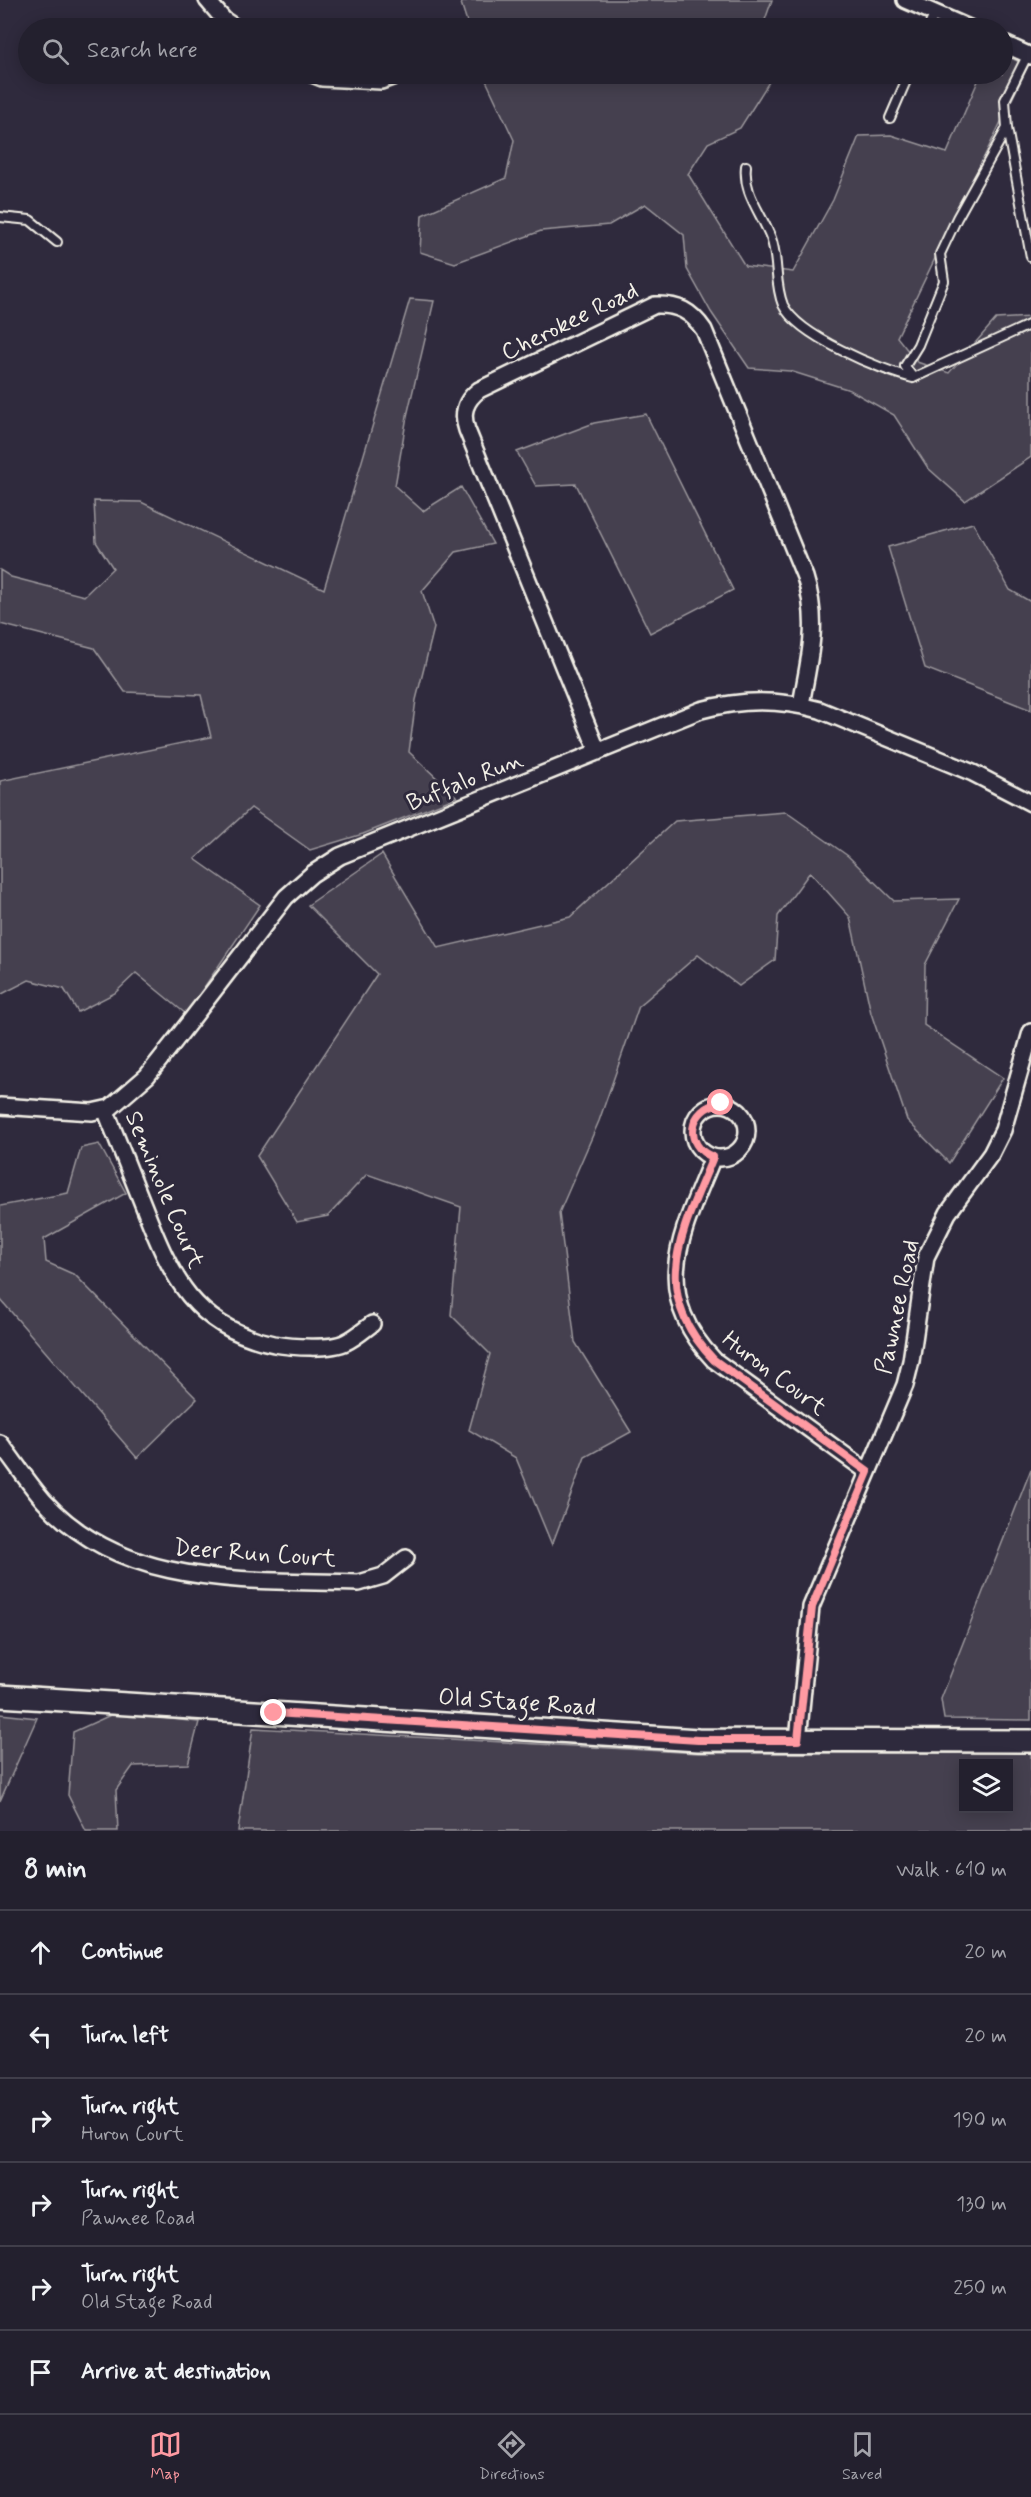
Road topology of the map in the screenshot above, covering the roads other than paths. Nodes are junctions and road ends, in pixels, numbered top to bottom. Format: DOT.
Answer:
graph roads {
  1 [pos="207,0"];
  2 [pos="905,0"];
  3 [pos="935,13"];
  4 [pos="222,18"];
  5 [pos="933,18"];
  6 [pos="946,18"];
  7 [pos="1013,48"];
  8 [pos="1029,55"];
  9 [pos="905,84"];
  10 [pos="890,118"];
  11 [pos="1007,128"];
  12 [pos="746,166"];
  13 [pos="0,217"];
  14 [pos="57,242"];
  15 [pos="1031,257"];
  16 [pos="1031,324"];
  17 [pos="913,378"];
  18 [pos="801,705"];
  19 [pos="598,752"];
  20 [pos="1031,803"];
  21 [pos="1031,1032"];
  22 [pos="0,1106"];
  23 [pos="105,1109"];
  24 [pos="713,1157"];
  25 [pos="372,1324"];
  26 [pos="0,1443"];
  27 [pos="868,1472"];
  28 [pos="406,1558"];
  29 [pos="0,1696"];
  30 [pos="798,1740"];
  31 [pos="1031,1741"];
  1 -- 4 [label="street"];
  2 -- 3 [label="street"];
  3 -- 5 [label="lane"];
  3 -- 6 [label="street"];
  7 -- 8 [label="street"];
  8 -- 11 [label="lane"];
  9 -- 10 [label="lane"];
  11 -- 15 [label="lane"];
  11 -- 17 [label="lane"];
  12 -- 17 [label="lane"];
  13 -- 14 [label="lane"];
  16 -- 17 [label="lane"];
  18 -- 19 [label="street, Buffalo Run"];
  18 -- 19 [label="street, Cherokee Road"];
  18 -- 20 [label="street, Buffalo Run"];
  19 -- 23 [label="street, Buffalo Run"];
  21 -- 27 [label="street, Pawnee Road"];
  22 -- 23 [label="street"];
  23 -- 25 [label="street, Seminole Court"];
  24 -- 27 [label="street, Huron Court"];
  26 -- 28 [label="street, Deer Run Court"];
  27 -- 30 [label="street, Pawnee Road"];
  29 -- 30 [label="main road, Old Stage Road"];
  30 -- 31 [label="main road, Old Stage Road"];
}
